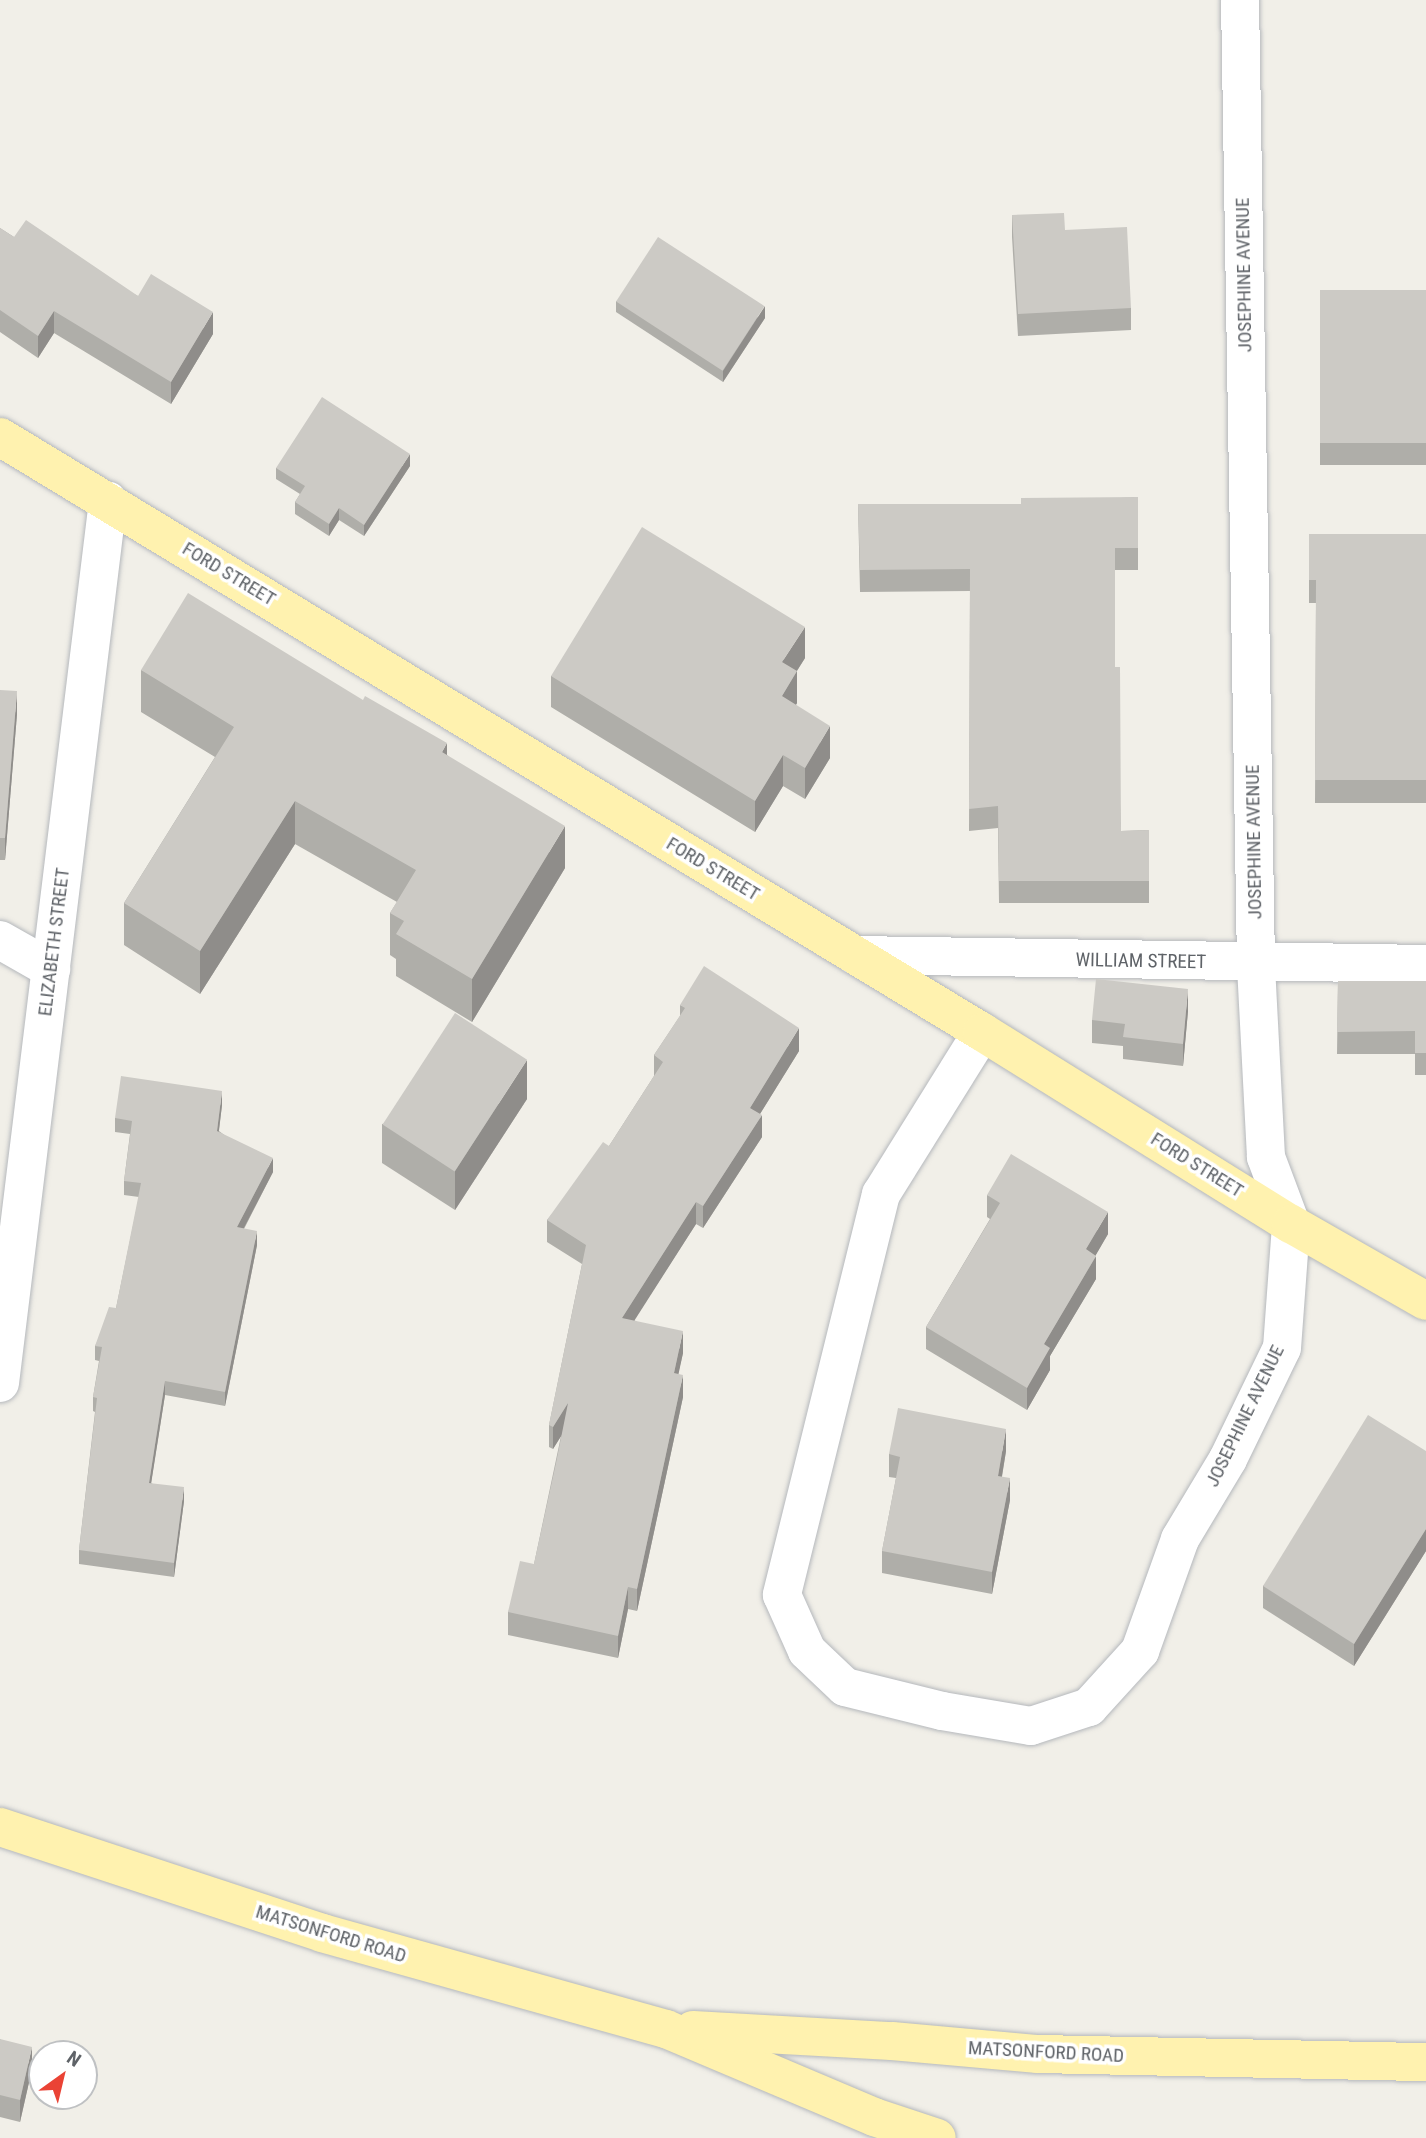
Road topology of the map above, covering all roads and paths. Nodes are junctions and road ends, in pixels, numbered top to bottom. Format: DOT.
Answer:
graph roads {
  1 [pos="1240,0"];
  2 [pos="0,437"];
  3 [pos="108,501"];
  4 [pos="0,940"];
  5 [pos="855,955"];
  6 [pos="1256,964"];
  7 [pos="1426,964"];
  8 [pos="51,969"];
  9 [pos="982,1032"];
  10 [pos="1291,1224"];
  11 [pos="1426,1301"];
  12 [pos="0,1383"];
  13 [pos="0,1827"];
  14 [pos="666,2029"];
  15 [pos="1426,2062"];
  16 [pos="937,2138"];
  1 -- 6 [label="street, JOSEPHINE AVENUE"];
  2 -- 3 [label="main road, FORD STREET"];
  3 -- 5 [label="main road, FORD STREET"];
  3 -- 8 [label="street, ELIZABETH STREET"];
  4 -- 8 [label="street"];
  5 -- 6 [label="street, WILLIAM STREET"];
  5 -- 9 [label="main road, FORD STREET"];
  6 -- 7 [label="street, WILLIAM STREET"];
  6 -- 10 [label="street, JOSEPHINE AVENUE"];
  8 -- 12 [label="street, ELIZABETH STREET"];
  9 -- 10 [label="main road, FORD STREET"];
  9 -- 10 [label="street, JOSEPHINE AVENUE"];
  10 -- 11 [label="main road, FORD STREET"];
  13 -- 14 [label="main road, MATSONFORD ROAD"];
  14 -- 15 [label="main road, MATSONFORD ROAD"];
  14 -- 16 [label="main road, MATSONFORD ROAD"];
}
